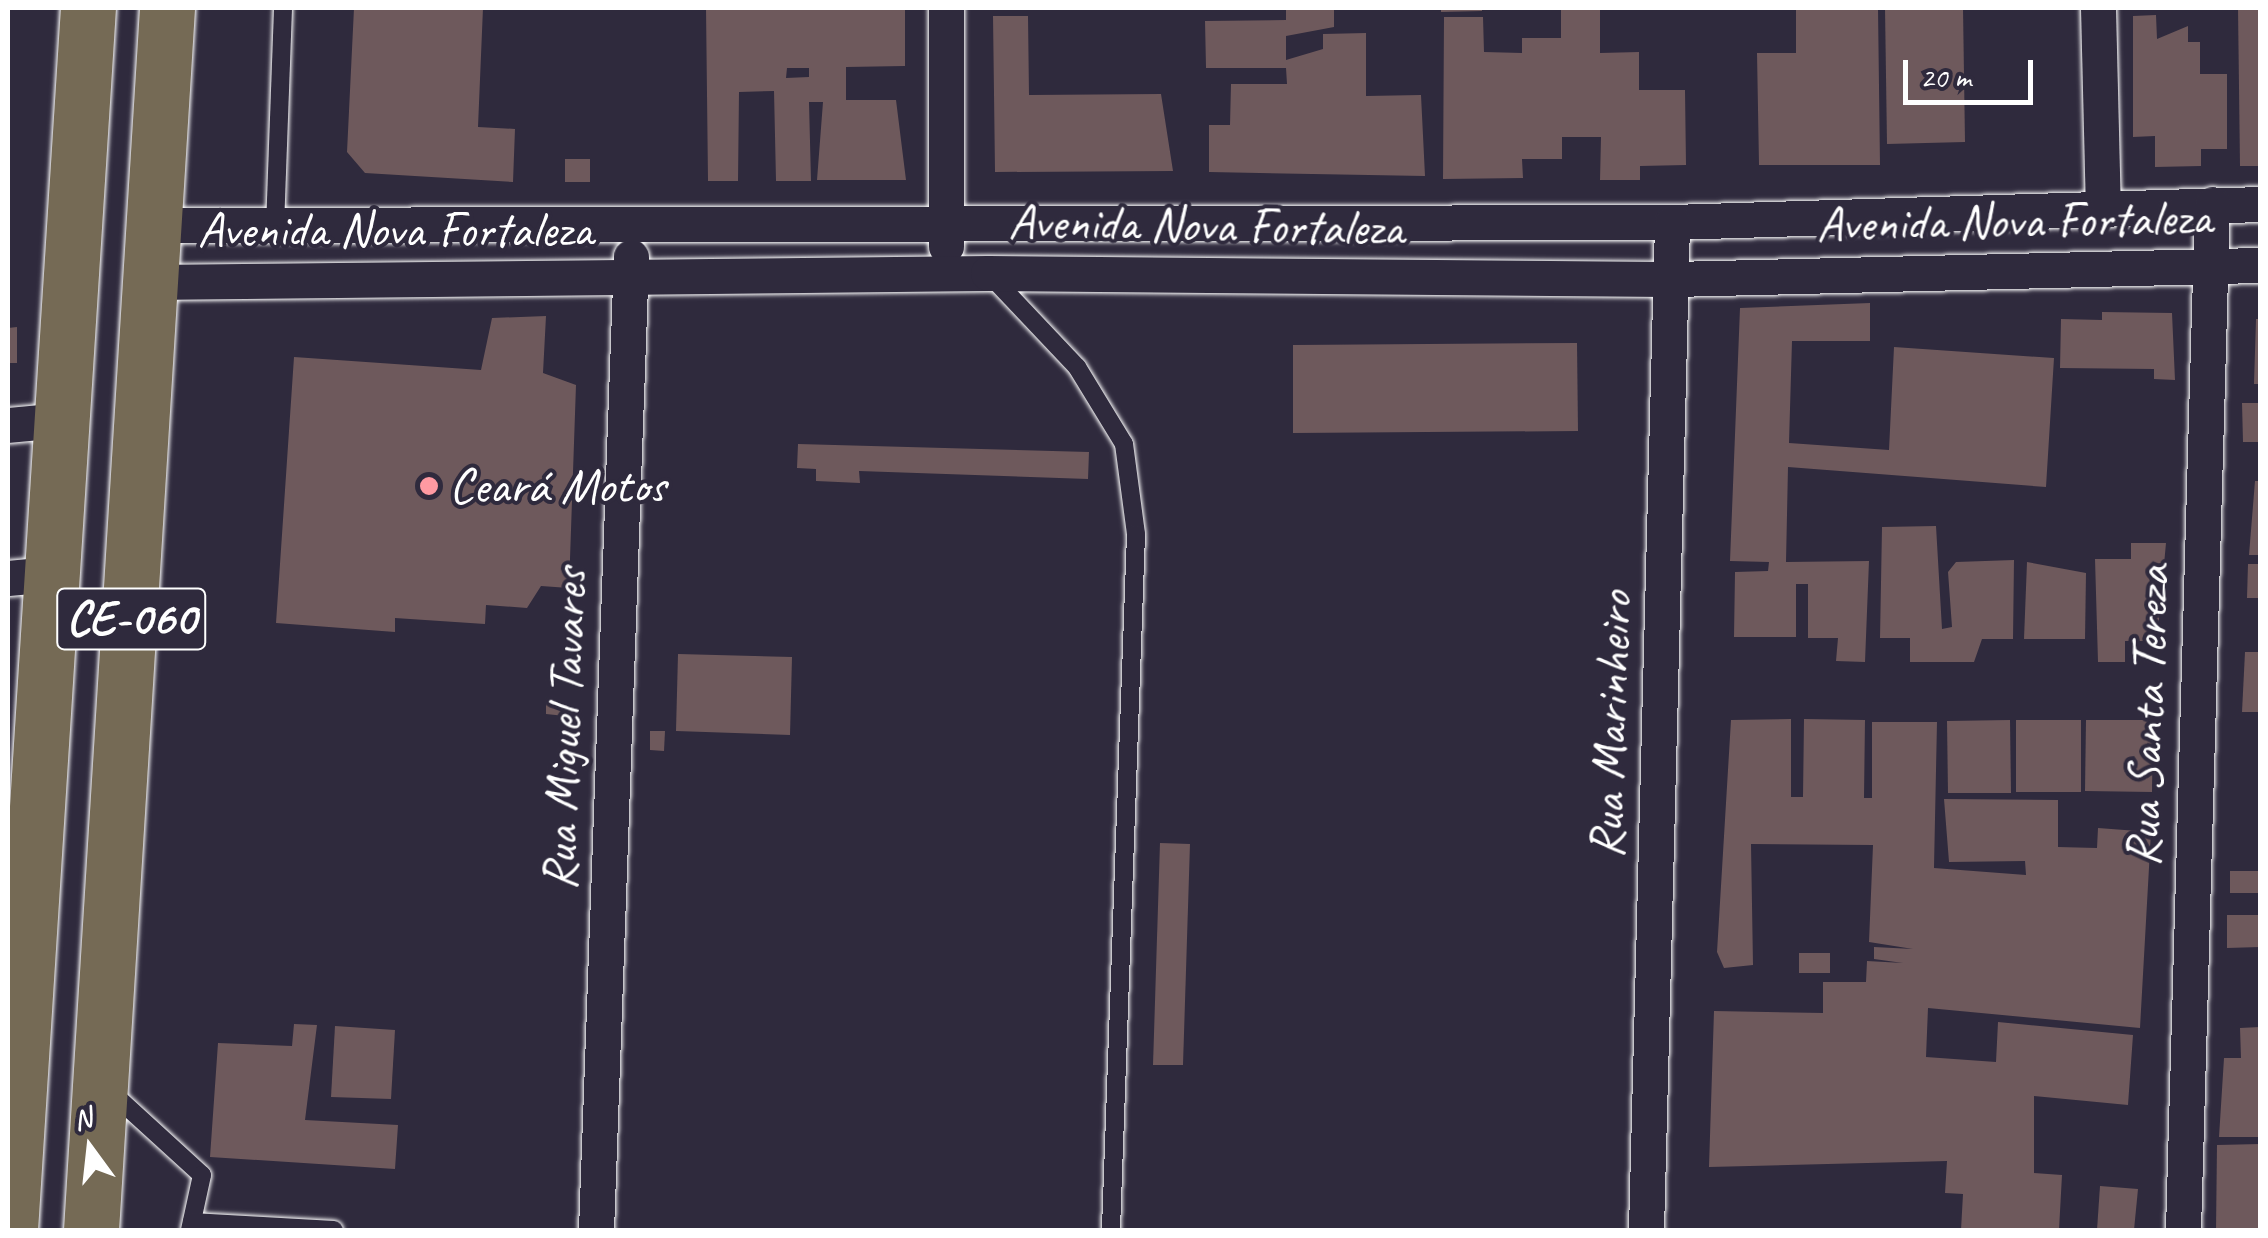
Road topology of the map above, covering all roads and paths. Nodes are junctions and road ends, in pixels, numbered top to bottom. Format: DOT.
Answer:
graph roads {
  1 [pos="88,8"];
  2 [pos="167,8"];
  3 [pos="283,8"];
  4 [pos="946,8"];
  5 [pos="2098,8"];
  6 [pos="2212,204"];
  7 [pos="2260,204"];
  8 [pos="2103,206"];
  9 [pos="1672,222"];
  10 [pos="152,225"];
  11 [pos="946,225"];
  12 [pos="275,230"];
  13 [pos="632,230"];
  14 [pos="2260,264"];
  15 [pos="2210,265"];
  16 [pos="988,273"];
  17 [pos="946,274"];
  18 [pos="1673,279"];
  19 [pos="630,280"];
  20 [pos="150,282"];
  21 [pos="61,420"];
  22 [pos="8,425"];
  23 [pos="29,576"];
  24 [pos="19,875"];
  25 [pos="100,1082"];
  26 [pos="191,1226"];
  27 [pos="10,1230"];
  28 [pos="90,1230"];
  29 [pos="334,1230"];
  30 [pos="596,1230"];
  31 [pos="1111,1230"];
  32 [pos="1646,1230"];
  33 [pos="2183,1230"];
  1 -- 21 [label="highway, CE-060"];
  2 -- 10 [label="highway, CE-060"];
  3 -- 12 [label="lane"];
  4 -- 11 [label="street"];
  5 -- 8 [label="street"];
  6 -- 7 [label="street, Avenida Nova Fortaleza"];
  6 -- 8 [label="street, Avenida Nova Fortaleza"];
  6 -- 15 [label="street, Rua Santa Tereza"];
  8 -- 9 [label="street, Avenida Nova Fortaleza"];
  9 -- 11 [label="street, Avenida Nova Fortaleza"];
  9 -- 18 [label="street, Rua Marinheiro"];
  10 -- 12 [label="street, Avenida Nova Fortaleza"];
  10 -- 20 [label="highway, CE-060"];
  11 -- 13 [label="street, Avenida Nova Fortaleza"];
  11 -- 17 [label="street"];
  12 -- 13 [label="street, Avenida Nova Fortaleza"];
  13 -- 19 [label="street, Rua Miguel Tavares"];
  14 -- 15 [label="street, Avenida Nova Fortaleza"];
  15 -- 18 [label="street, Avenida Nova Fortaleza"];
  15 -- 33 [label="street, Rua Santa Tereza"];
  16 -- 17 [label="street, Avenida Nova Fortaleza"];
  16 -- 18 [label="street, Avenida Nova Fortaleza"];
  16 -- 31 [label="lane"];
  17 -- 19 [label="street, Avenida Nova Fortaleza"];
  18 -- 32 [label="street, Rua Marinheiro"];
  19 -- 20 [label="street, Avenida Nova Fortaleza"];
  19 -- 30 [label="street, Rua Miguel Tavares"];
  20 -- 25 [label="highway, CE-060"];
  21 -- 22 [label="street"];
  21 -- 23 [label="highway, CE-060"];
  23 -- 24 [label="highway, CE-060"];
  24 -- 27 [label="highway, CE-060"];
  25 -- 26 [label="lane"];
  25 -- 28 [label="highway, CE-060"];
  26 -- 29 [label="lane"];
}
